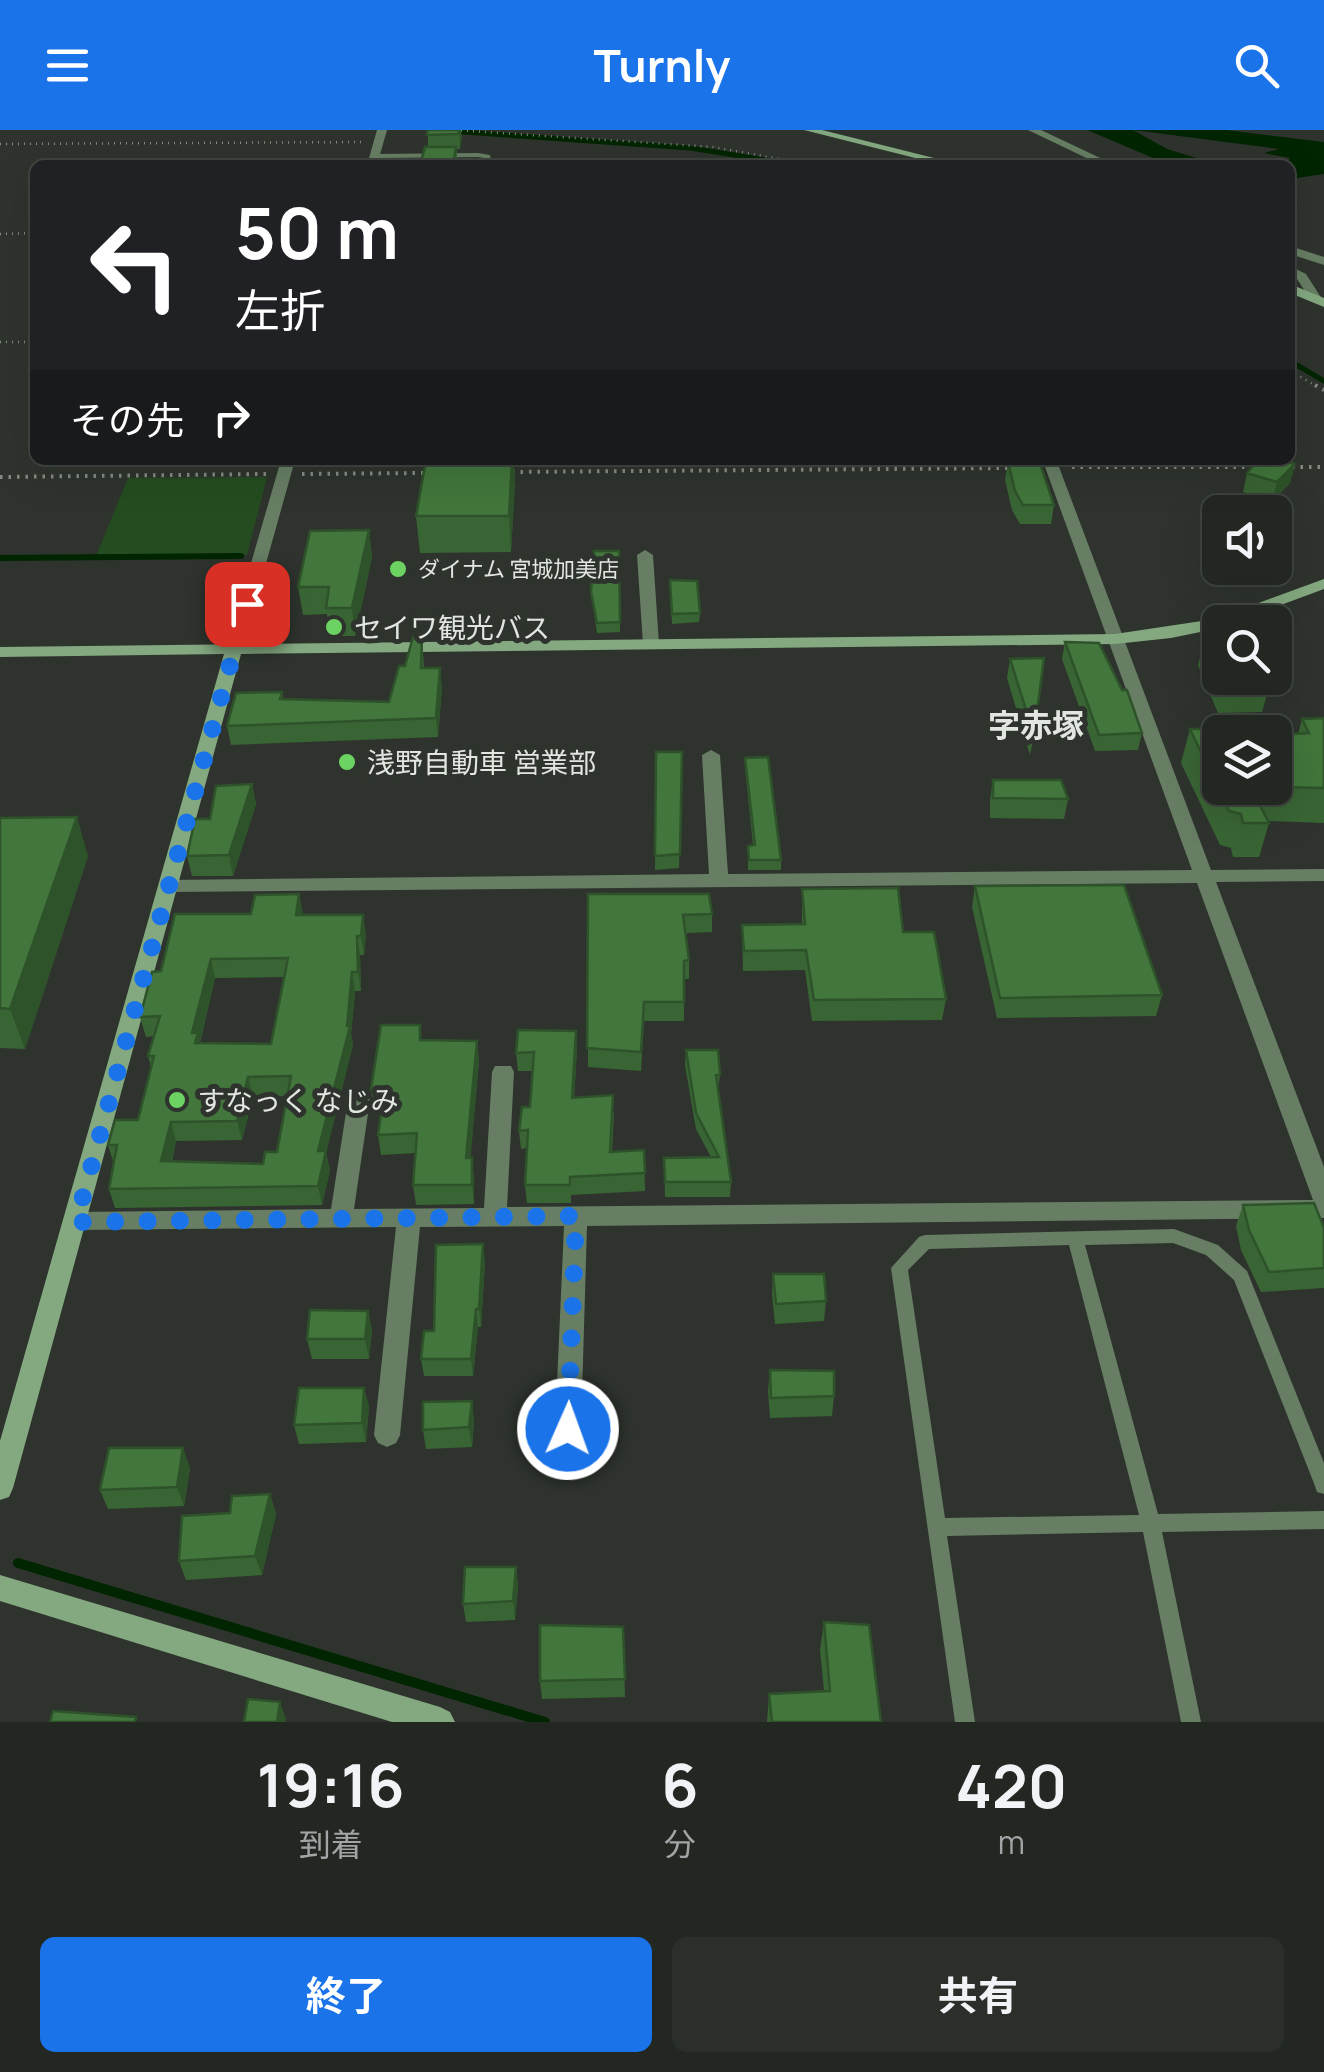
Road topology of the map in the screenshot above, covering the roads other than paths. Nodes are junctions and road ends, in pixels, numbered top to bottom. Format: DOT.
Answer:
graph roads {
  1 [pos="810,130"];
  2 [pos="1033,130"];
  3 [pos="380,136"];
  4 [pos="373,160"];
  5 [pos="488,160"];
  6 [pos="936,160"];
  7 [pos="1099,160"];
  8 [pos="1295,252"];
  9 [pos="1324,262"];
  10 [pos="1295,273"];
  11 [pos="1295,290"];
  12 [pos="1320,301"];
  13 [pos="286,467"];
  14 [pos="1052,468"];
  15 [pos="645,555"];
  16 [pos="1324,584"];
  17 [pos="1268,605"];
  18 [pos="1202,627"];
  19 [pos="1114,638"];
  20 [pos="651,644"];
  21 [pos="234,649"];
  22 [pos="0,652"];
  23 [pos="712,754"];
  24 [pos="1204,876"];
  25 [pos="1324,876"];
  26 [pos="720,881"];
  27 [pos="169,886"];
  28 [pos="503,1072"];
  29 [pos="359,1100"];
  30 [pos="1324,1198"];
  31 [pos="1324,1210"];
  32 [pos="576,1216"];
  33 [pos="409,1218"];
  34 [pos="495,1218"];
  35 [pos="341,1219"];
  36 [pos="76,1222"];
  37 [pos="1076,1240"];
  38 [pos="568,1429"];
  39 [pos="387,1435"];
  40 [pos="1324,1486"];
  41 [pos="0,1488"];
  42 [pos="1324,1520"];
  43 [pos="1151,1524"];
  44 [pos="935,1527"];
  45 [pos="0,1588"];
  46 [pos="440,1722"];
  47 [pos="965,1722"];
  48 [pos="1190,1722"];
  1 -- 6 [label="street"];
  2 -- 7 [label="street"];
  3 -- 4 [label="street"];
  4 -- 5 [label="lane"];
  8 -- 9 [label="street"];
  10 -- 12 [label="street"];
  11 -- 12 [label="street"];
  13 -- 21 [label="street"];
  14 -- 19 [label="street"];
  15 -- 20 [label="street"];
  16 -- 17 [label="street"];
  18 -- 19 [label="street"];
  19 -- 20 [label="street"];
  19 -- 24 [label="street"];
  20 -- 21 [label="street"];
  21 -- 22 [label="street"];
  21 -- 27 [label="street"];
  23 -- 26 [label="street"];
  24 -- 25 [label="street"];
  24 -- 26 [label="street"];
  24 -- 30 [label="street"];
  26 -- 27 [label="street"];
  27 -- 36 [label="street"];
  28 -- 34 [label="street"];
  29 -- 35 [label="street"];
  31 -- 32 [label="street"];
  32 -- 34 [label="street"];
  32 -- 38 [label="street"];
  33 -- 34 [label="street"];
  33 -- 35 [label="street"];
  33 -- 39 [label="street"];
  35 -- 36 [label="street"];
  36 -- 41 [label="street"];
  37 -- 40 [label="lane"];
  37 -- 43 [label="lane"];
  37 -- 44 [label="lane"];
  42 -- 43 [label="lane"];
  43 -- 44 [label="lane"];
  43 -- 48 [label="lane"];
  44 -- 47 [label="lane"];
  45 -- 46 [label="street"];
}
